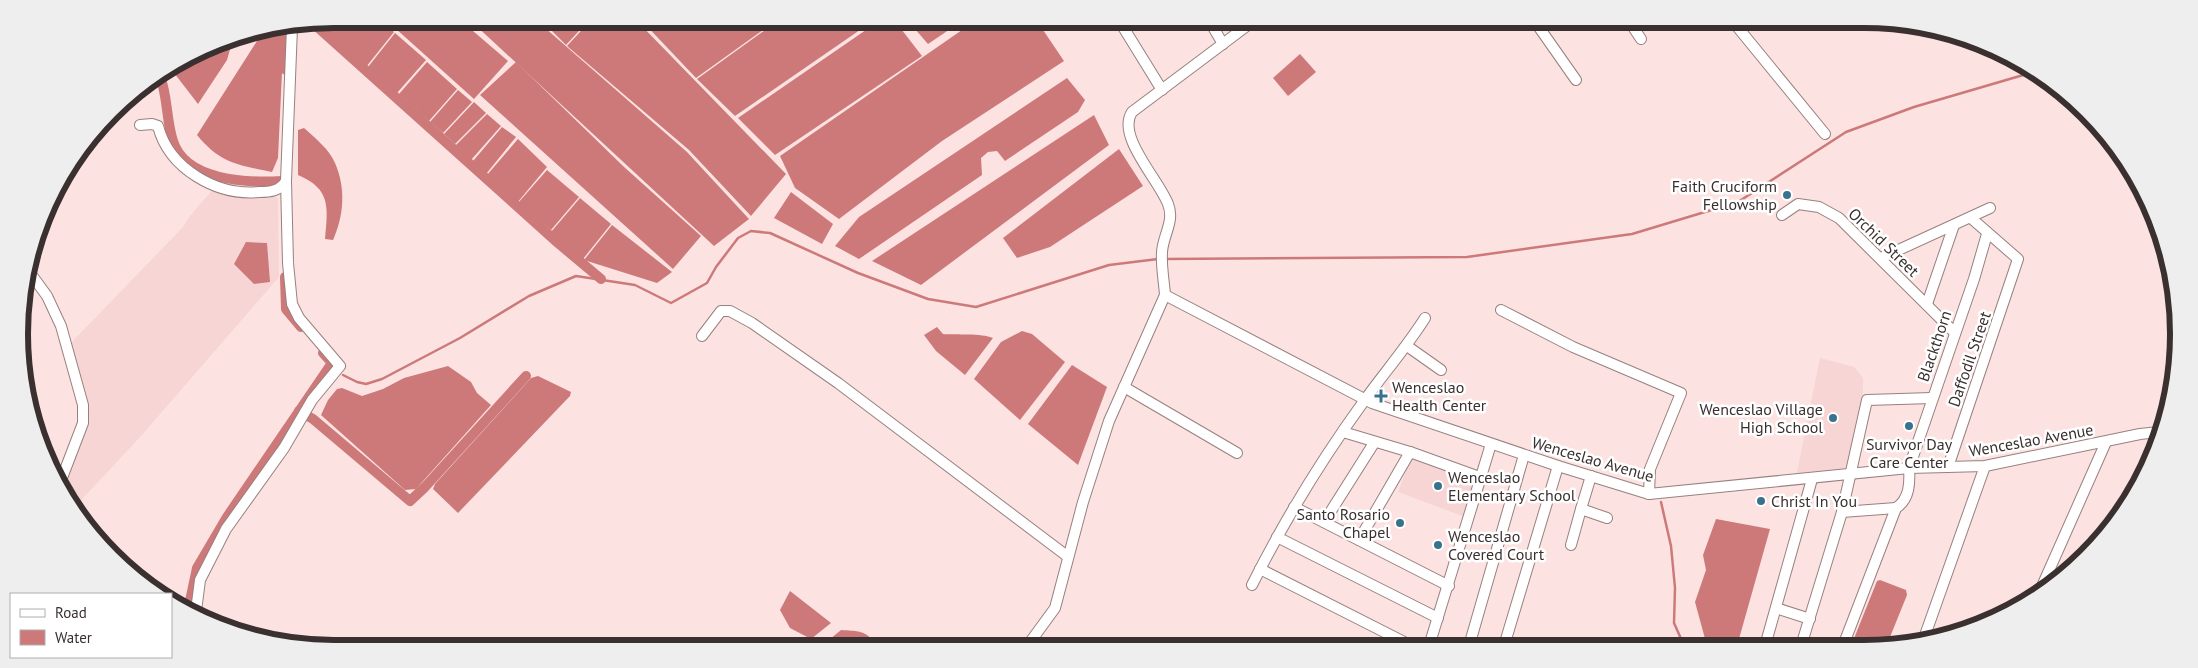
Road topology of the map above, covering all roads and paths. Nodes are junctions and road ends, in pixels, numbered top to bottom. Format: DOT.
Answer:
graph roads {
  1 [pos="1124,28"];
  2 [pos="1214,28"];
  3 [pos="1244,28"];
  4 [pos="1540,28"];
  5 [pos="1634,28"];
  6 [pos="1738,28"];
  7 [pos="292,30"];
  8 [pos="1641,39"];
  9 [pos="1223,44"];
  10 [pos="1576,80"];
  11 [pos="1162,90"];
  12 [pos="140,125"];
  13 [pos="1824,134"];
  14 [pos="281,186"];
  15 [pos="1990,208"];
  16 [pos="1782,215"];
  17 [pos="1971,218"];
  18 [pos="1954,225"];
  19 [pos="1987,234"];
  20 [pos="1881,258"];
  21 [pos="33,276"];
  22 [pos="1165,294"];
  23 [pos="1927,304"];
  24 [pos="1501,310"];
  25 [pos="1425,318"];
  26 [pos="1954,332"];
  27 [pos="702,336"];
  28 [pos="1407,346"];
  29 [pos="1441,370"];
  30 [pos="1124,387"];
  31 [pos="1932,398"];
  32 [pos="1364,400"];
  33 [pos="1343,432"];
  34 [pos="2154,433"];
  35 [pos="2106,442"];
  36 [pos="1374,443"];
  37 [pos="1492,444"];
  38 [pos="1410,452"];
  39 [pos="1237,453"];
  40 [pos="1524,455"];
  41 [pos="1558,466"];
  42 [pos="1986,466"];
  43 [pos="1948,467"];
  44 [pos="1909,468"];
  45 [pos="1850,475"];
  46 [pos="1591,476"];
  47 [pos="63,477"];
  48 [pos="1482,478"];
  49 [pos="1812,479"];
  50 [pos="1648,494"];
  51 [pos="1294,507"];
  52 [pos="1896,508"];
  53 [pos="1581,509"];
  54 [pos="1842,512"];
  55 [pos="1607,518"];
  56 [pos="1324,522"];
  57 [pos="1277,537"];
  58 [pos="1359,540"];
  59 [pos="1571,545"];
  60 [pos="1067,556"];
  61 [pos="1260,569"];
  62 [pos="2044,582"];
  63 [pos="1252,585"];
  64 [pos="1449,586"];
  65 [pos="196,608"];
  66 [pos="1776,608"];
  67 [pos="1438,618"];
  68 [pos="1810,619"];
  69 [pos="1925,635"];
  70 [pos="1032,640"];
  71 [pos="1400,640"];
  72 [pos="1431,640"];
  73 [pos="1471,640"];
  74 [pos="1506,640"];
  75 [pos="1767,640"];
  76 [pos="1803,640"];
  77 [pos="1845,640"];
  1 -- 11 [label="street"];
  2 -- 9 [label="street"];
  3 -- 9 [label="street"];
  4 -- 10 [label="street"];
  5 -- 8 [label="street"];
  6 -- 13 [label="street"];
  7 -- 14 [label="street"];
  9 -- 11 [label="street"];
  11 -- 22 [label="street"];
  12 -- 14 [label="street"];
  14 -- 65 [label="street"];
  15 -- 17 [label="street"];
  16 -- 20 [label="street, Orchid Street"];
  17 -- 18 [label="street"];
  17 -- 19 [label="street"];
  18 -- 20 [label="street"];
  18 -- 23 [label="street"];
  19 -- 26 [label="street, Blackthorn"];
  19 -- 43 [label="street, Daffodil Street"];
  20 -- 23 [label="street, Orchid Street"];
  21 -- 47 [label="street"];
  22 -- 30 [label="street"];
  22 -- 32 [label="street, Wenceslao Avenue"];
  23 -- 26 [label="street, Orchid Street"];
  24 -- 50 [label="street"];
  25 -- 28 [label="street"];
  26 -- 31 [label="street, Blackthorn"];
  27 -- 60 [label="street"];
  28 -- 29 [label="street"];
  28 -- 32 [label="street"];
  30 -- 39 [label="street"];
  30 -- 60 [label="street"];
  31 -- 44 [label="street, Blackthorn"];
  31 -- 45 [label="street"];
  32 -- 33 [label="street"];
  32 -- 37 [label="street, Wenceslao Avenue"];
  33 -- 36 [label="street"];
  33 -- 51 [label="street"];
  34 -- 35 [label="street, Wenceslao Avenue"];
  35 -- 42 [label="street, Wenceslao Avenue"];
  35 -- 62 [label="street"];
  36 -- 38 [label="street"];
  36 -- 56 [label="street"];
  37 -- 40 [label="street, Wenceslao Avenue"];
  37 -- 48 [label="street"];
  38 -- 48 [label="street"];
  38 -- 58 [label="street"];
  40 -- 41 [label="street, Wenceslao Avenue"];
  40 -- 73 [label="street"];
  41 -- 46 [label="street, Wenceslao Avenue"];
  41 -- 74 [label="street"];
  42 -- 43 [label="street, Wenceslao Avenue"];
  42 -- 69 [label="street"];
  43 -- 44 [label="street, Wenceslao Avenue"];
  44 -- 45 [label="street, Wenceslao Avenue"];
  44 -- 52 [label="street, Blackthorn"];
  45 -- 49 [label="street, Wenceslao Avenue"];
  45 -- 54 [label="street"];
  46 -- 50 [label="street, Wenceslao Avenue"];
  46 -- 53 [label="street"];
  48 -- 64 [label="street"];
  49 -- 50 [label="street, Wenceslao Avenue"];
  49 -- 66 [label="street"];
  51 -- 56 [label="street"];
  51 -- 57 [label="street"];
  52 -- 54 [label="street"];
  52 -- 77 [label="street, Blackthorn"];
  53 -- 55 [label="street"];
  53 -- 59 [label="street"];
  54 -- 68 [label="street"];
  56 -- 58 [label="street"];
  57 -- 61 [label="street"];
  57 -- 67 [label="street"];
  58 -- 64 [label="street"];
  60 -- 70 [label="street"];
  61 -- 63 [label="street"];
  61 -- 71 [label="street"];
  64 -- 67 [label="street"];
  66 -- 68 [label="street"];
  66 -- 75 [label="street"];
  67 -- 72 [label="street"];
  68 -- 76 [label="street"];
}
